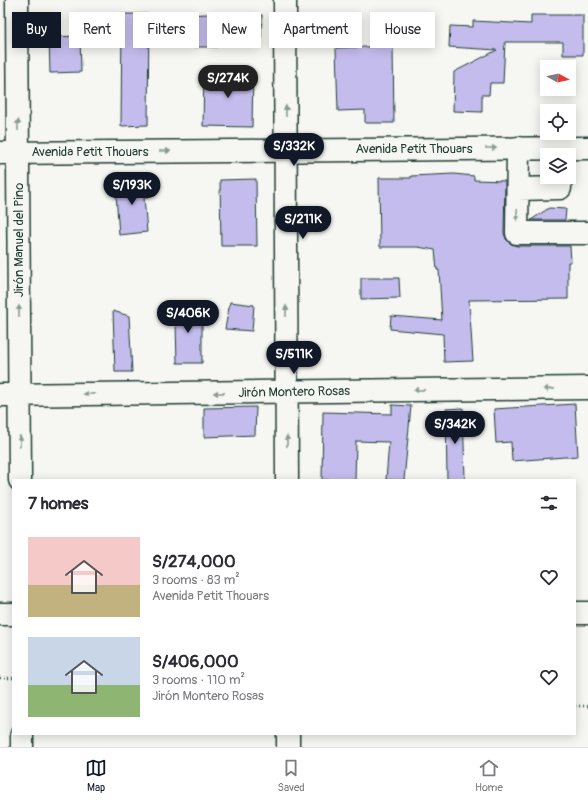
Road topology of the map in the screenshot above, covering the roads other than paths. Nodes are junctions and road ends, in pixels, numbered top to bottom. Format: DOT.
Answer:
graph roads {
  1 [pos="17,0"];
  2 [pos="285,0"];
  3 [pos="518,148"];
  4 [pos="588,148"];
  5 [pos="576,149"];
  6 [pos="286,150"];
  7 [pos="540,150"];
  8 [pos="9,152"];
  9 [pos="560,184"];
  10 [pos="518,190"];
  11 [pos="588,233"];
  12 [pos="588,388"];
  13 [pos="287,392"];
  14 [pos="10,395"];
  15 [pos="20,479"];
  16 [pos="287,479"];
  17 [pos="576,613"];
  18 [pos="588,613"];
  19 [pos="0,614"];
  20 [pos="12,614"];
  21 [pos="22,735"];
  22 [pos="288,735"];
  23 [pos="22,747"];
  24 [pos="288,747"];
  8 -- 1 [label="street, Jirón Manuel del Pino, one-way"];
  6 -- 2 [label="street, one-way"];
  6 -- 3 [label="street, Avenida Petit Thouars, one-way"];
  3 -- 7 [label="street, Avenida Petit Thouars"];
  3 -- 10 [label="street"];
  4 -- 5 [label="street, Avenida Petit Thouars"];
  8 -- 6 [label="street, Avenida Petit Thouars, one-way"];
  13 -- 6 [label="street, one-way"];
  14 -- 8 [label="street, Jirón Manuel del Pino, one-way"];
  9 -- 10 [label="street"];
  10 -- 11 [label="street, one-way"];
  12 -- 13 [label="street, Jirón Montero Rosas, one-way"];
  13 -- 14 [label="street, Jirón Montero Rosas, one-way"];
  16 -- 13 [label="street, one-way"];
  15 -- 14 [label="street, Jirón Manuel del Pino, one-way"];
  17 -- 18 [label="street"];
  19 -- 20 [label="street"];
  21 -- 23 [label="street"];
  22 -- 24 [label="street"];
}
